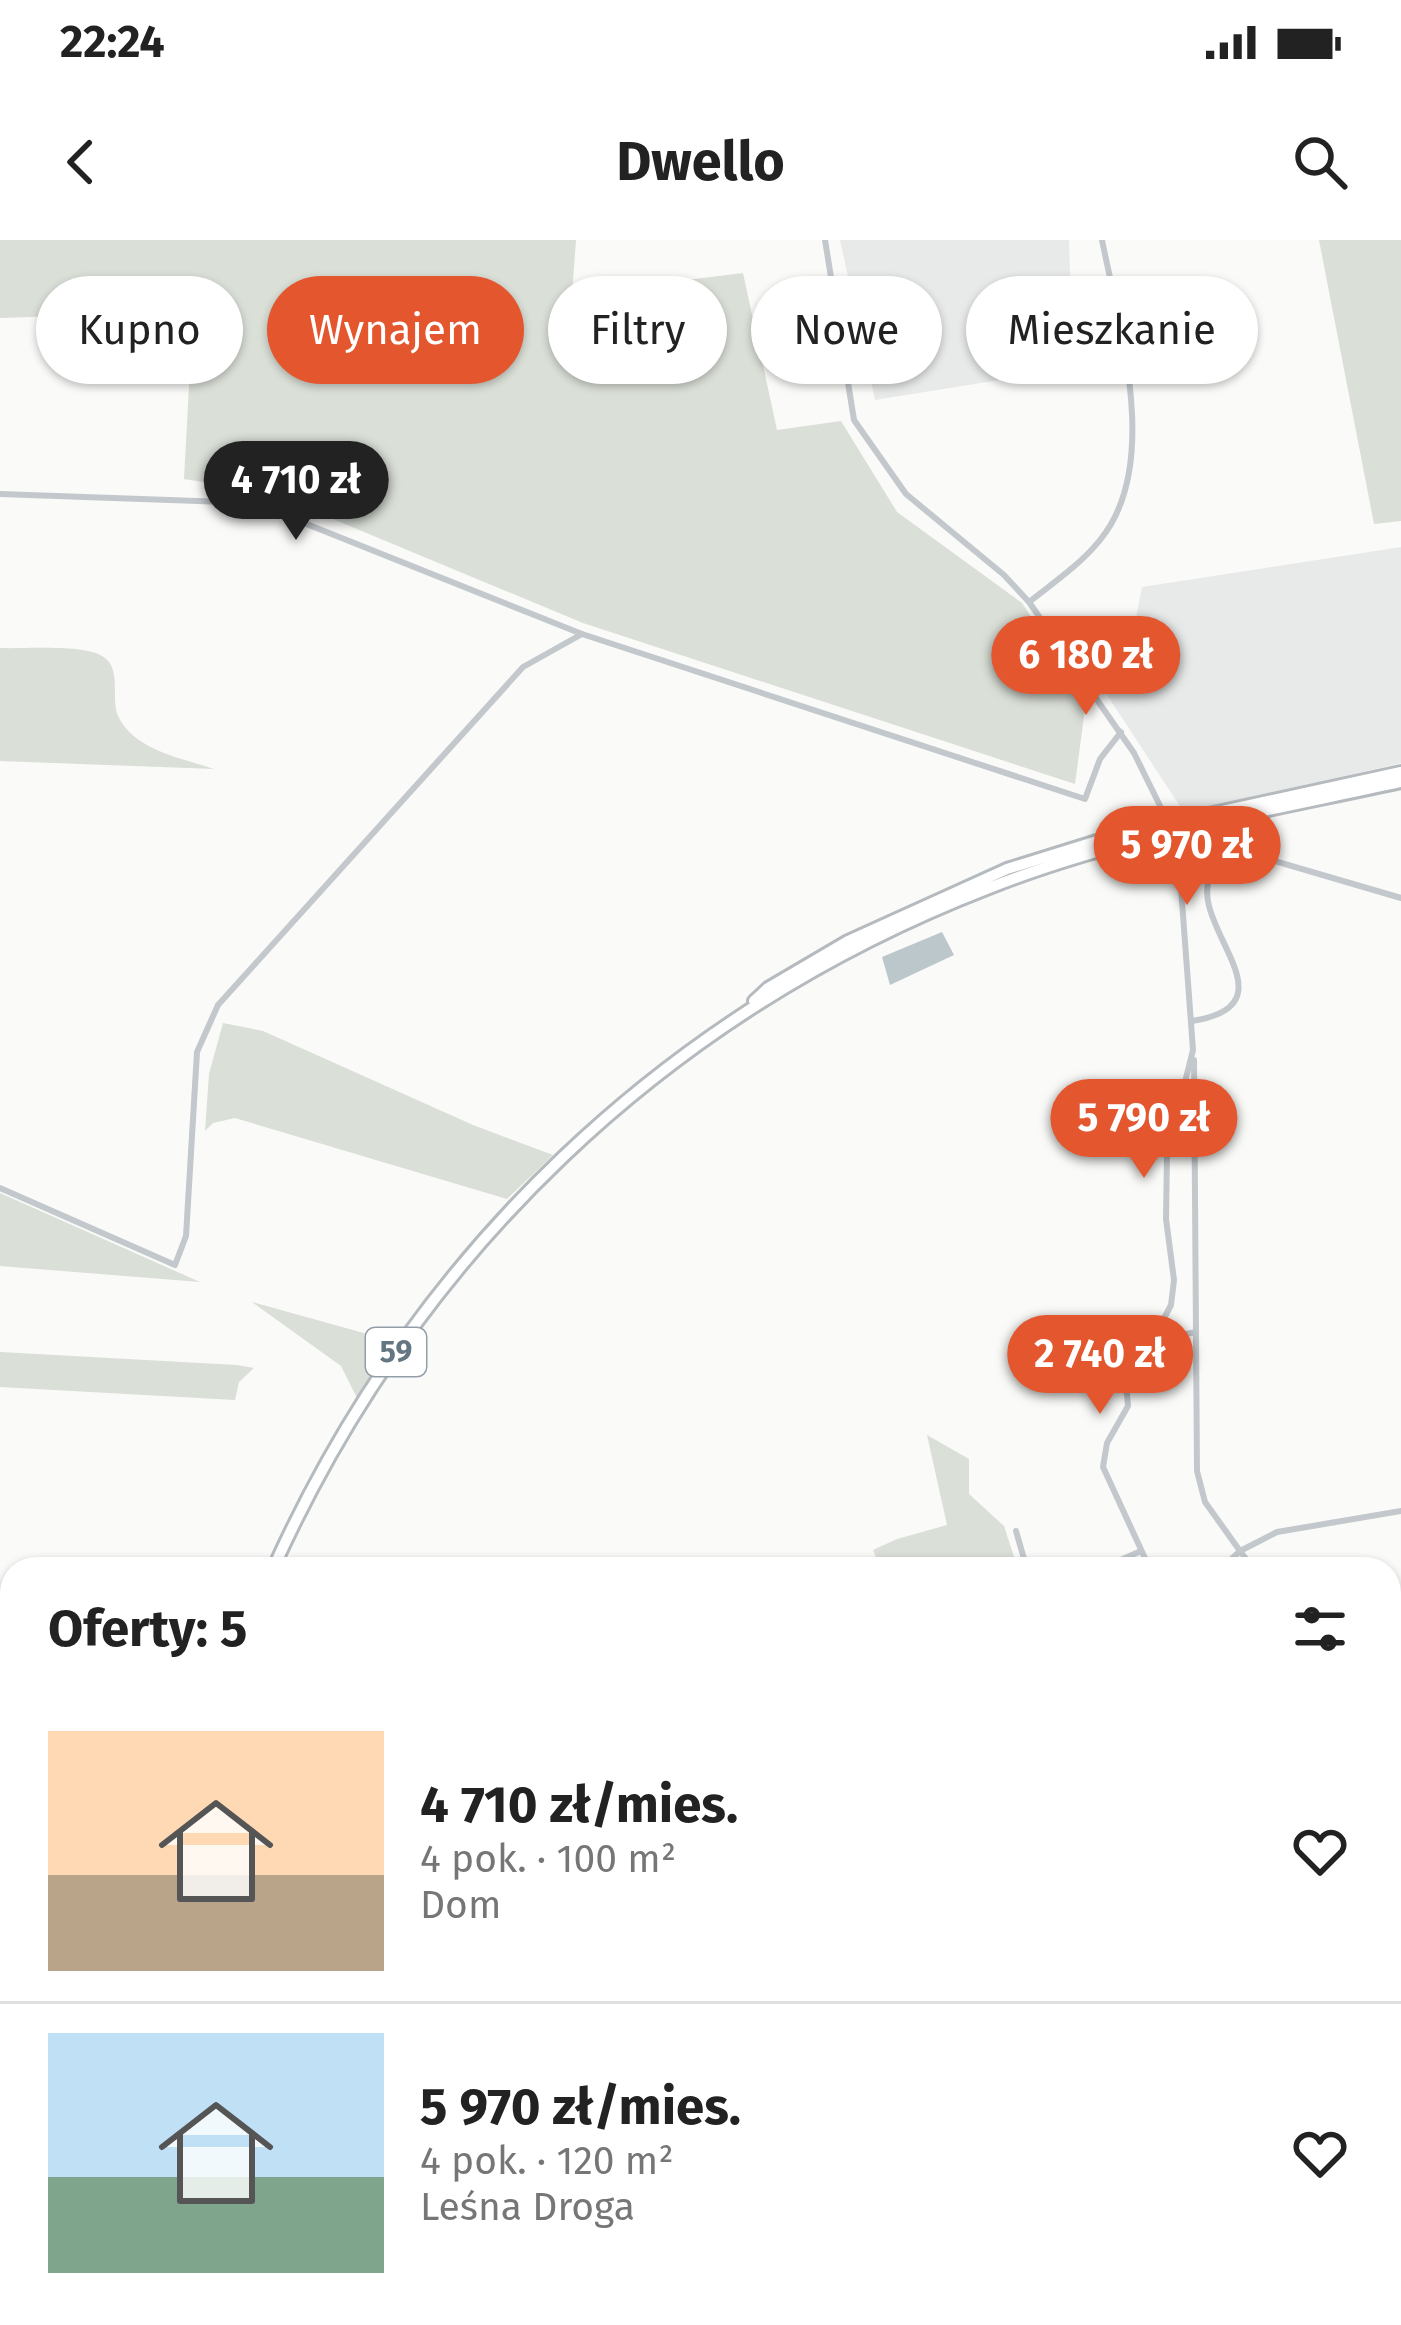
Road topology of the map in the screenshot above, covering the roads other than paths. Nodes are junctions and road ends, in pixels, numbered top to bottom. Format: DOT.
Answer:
graph roads {
  1 [pos="825,240"];
  2 [pos="1102,240"];
  3 [pos="0,494"];
  4 [pos="1029,602"];
  5 [pos="582,634"];
  6 [pos="1121,732"];
  7 [pos="1401,772"];
  8 [pos="1401,782"];
  9 [pos="1169,828"];
  10 [pos="1401,898"];
  11 [pos="1192,1021"];
  12 [pos="1193,1050"];
  13 [pos="0,1188"];
  14 [pos="1160,1326"];
  15 [pos="1196,1332"];
  16 [pos="1401,1511"];
  17 [pos="1016,1531"];
  18 [pos="1141,1550"];
  19 [pos="1240,1551"];
  20 [pos="280,1557"];
  21 [pos="1024,1557"];
  22 [pos="1126,1557"];
  23 [pos="1144,1557"];
  24 [pos="1234,1557"];
  25 [pos="1245,1557"];
  1 -- 4 [label="street"];
  2 -- 4 [label="street"];
  3 -- 5 [label="street"];
  4 -- 6 [label="street"];
  5 -- 6 [label="street"];
  5 -- 13 [label="street"];
  6 -- 9 [label="street"];
  7 -- 9 [label="main road, 59"];
  8 -- 9 [label="main road, 59"];
  9 -- 11 [label="street"];
  9 -- 20 [label="main road, 59"];
  10 -- 11 [label="street"];
  11 -- 12 [label="street"];
  12 -- 14 [label="street"];
  12 -- 15 [label="street"];
  15 -- 18 [label="street"];
  15 -- 19 [label="street"];
  16 -- 19 [label="street"];
  17 -- 21 [label="street"];
  18 -- 22 [label="street"];
  18 -- 23 [label="street"];
  19 -- 24 [label="street"];
  19 -- 25 [label="street"];
}
